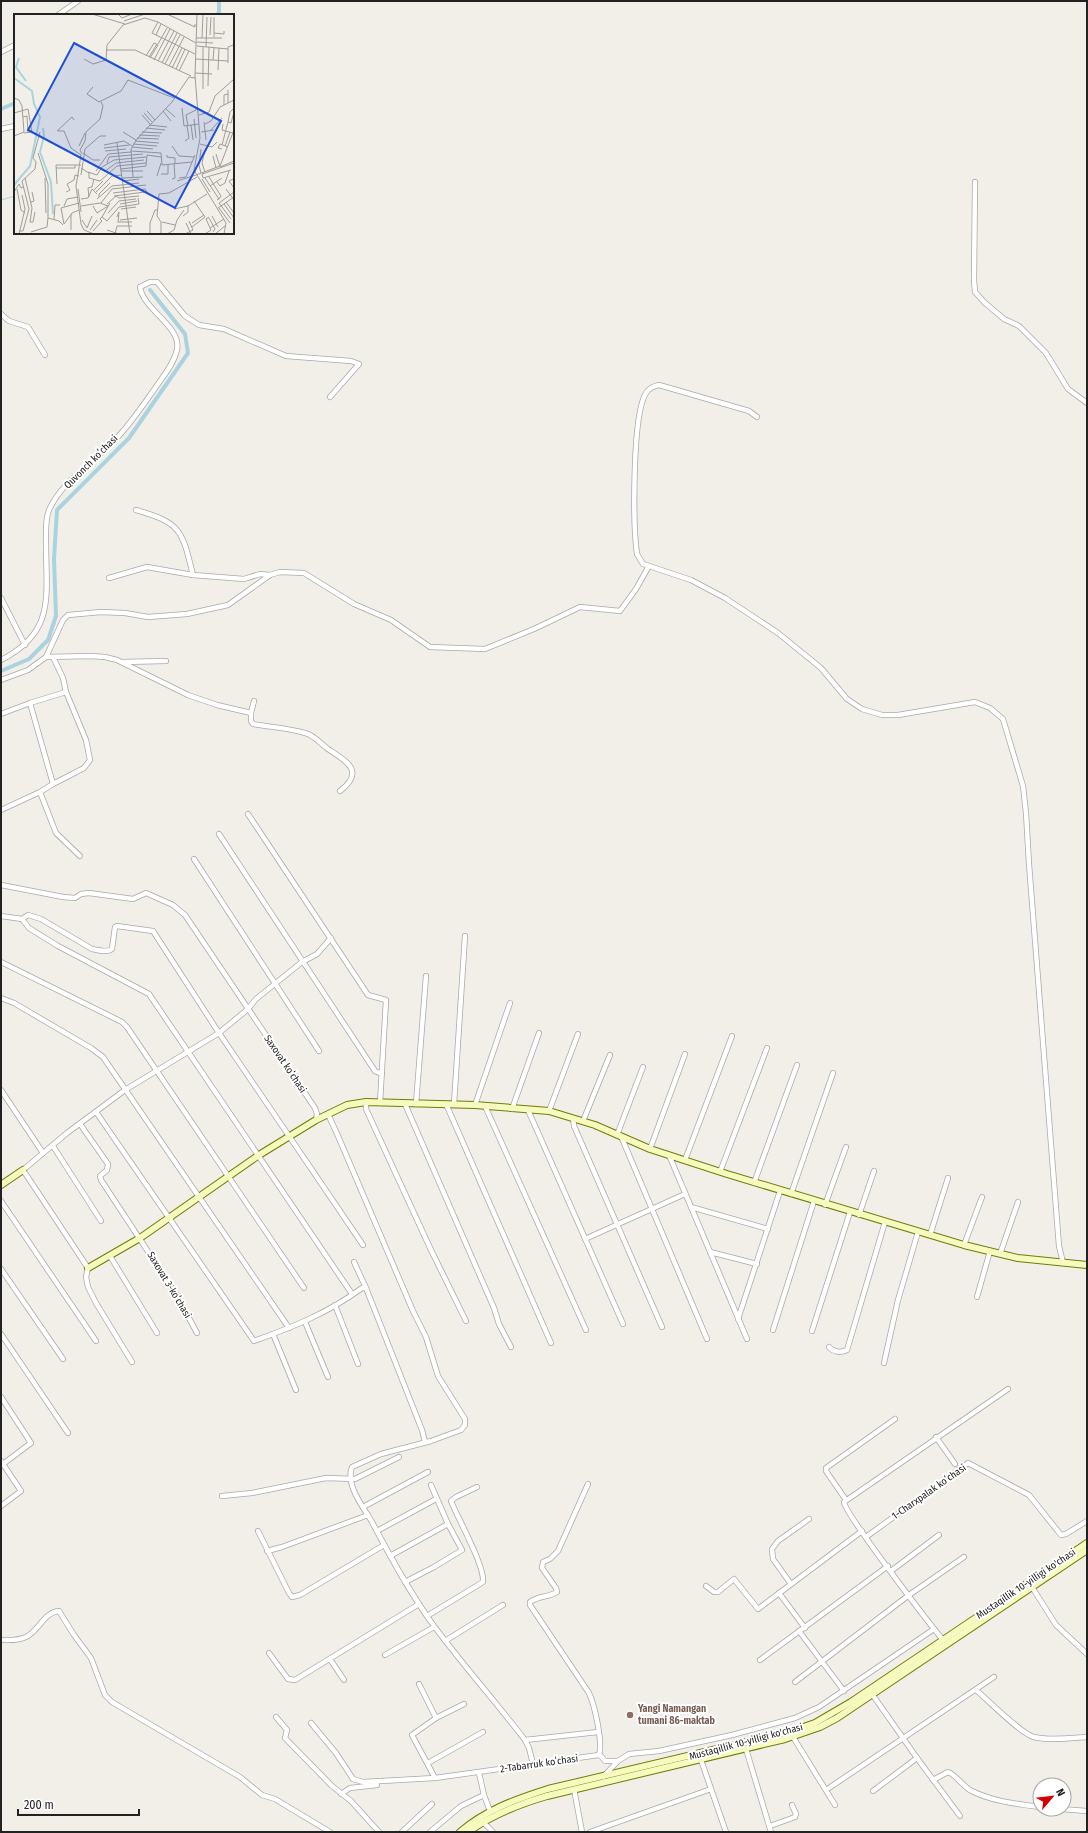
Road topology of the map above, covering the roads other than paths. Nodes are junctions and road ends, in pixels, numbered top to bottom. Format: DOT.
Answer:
graph roads {
  1 [pos="78,1"];
  2 [pos="59,14"];
  3 [pos="14,46"];
  4 [pos="1,52"];
  5 [pos="14,126"];
  6 [pos="1,129"];
  7 [pos="975,182"];
  8 [pos="1,314"];
  9 [pos="45,354"];
  10 [pos="330,397"];
  11 [pos="1087,403"];
  12 [pos="757,417"];
  13 [pos="136,510"];
  14 [pos="649,566"];
  15 [pos="193,575"];
  16 [pos="270,575"];
  17 [pos="109,578"];
  18 [pos="1,598"];
  19 [pos="25,645"];
  20 [pos="46,657"];
  21 [pos="53,657"];
  22 [pos="1,660"];
  23 [pos="166,661"];
  24 [pos="120,662"];
  25 [pos="1,680"];
  26 [pos="66,692"];
  27 [pos="254,701"];
  28 [pos="30,703"];
  29 [pos="251,713"];
  30 [pos="1,714"];
  31 [pos="53,784"];
  32 [pos="340,791"];
  33 [pos="40,792"];
  34 [pos="1,810"];
  35 [pos="248,814"];
  36 [pos="219,834"];
  37 [pos="80,856"];
  38 [pos="194,859"];
  39 [pos="1,885"];
  40 [pos="1,916"];
  41 [pos="22,919"];
  42 [pos="465,936"];
  43 [pos="330,938"];
  44 [pos="1,962"];
  45 [pos="302,962"];
  46 [pos="426,976"];
  47 [pos="275,984"];
  48 [pos="1,998"];
  49 [pos="510,1003"];
  50 [pos="248,1009"];
  51 [pos="219,1033"];
  52 [pos="539,1033"];
  53 [pos="578,1034"];
  54 [pos="732,1036"];
  55 [pos="767,1048"];
  56 [pos="188,1051"];
  57 [pos="319,1051"];
  58 [pos="685,1054"];
  59 [pos="610,1055"];
  60 [pos="797,1065"];
  61 [pos="643,1068"];
  62 [pos="156,1071"];
  63 [pos="833,1073"];
  64 [pos="382,1074"];
  65 [pos="1,1090"];
  66 [pos="125,1090"];
  67 [pos="366,1102"];
  68 [pos="380,1103"];
  69 [pos="405,1104"];
  70 [pos="416,1104"];
  71 [pos="446,1104"];
  72 [pos="454,1104"];
  73 [pos="475,1105"];
  74 [pos="485,1106"];
  75 [pos="512,1109"];
  76 [pos="528,1110"];
  77 [pos="549,1111"];
  78 [pos="96,1112"];
  79 [pos="328,1114"];
  80 [pos="573,1118"];
  81 [pos="316,1120"];
  82 [pos="583,1121"];
  83 [pos="80,1124"];
  84 [pos="289,1136"];
  85 [pos="619,1136"];
  86 [pos="53,1146"];
  87 [pos="846,1147"];
  88 [pos="650,1149"];
  89 [pos="43,1153"];
  90 [pos="669,1155"];
  91 [pos="259,1156"];
  92 [pos="685,1160"];
  93 [pos="23,1170"];
  94 [pos="874,1171"];
  95 [pos="720,1172"];
  96 [pos="229,1176"];
  97 [pos="948,1178"];
  98 [pos="754,1183"];
  99 [pos="1,1185"];
  100 [pos="780,1191"];
  101 [pos="685,1194"];
  102 [pos="791,1194"];
  103 [pos="199,1197"];
  104 [pos="982,1197"];
  105 [pos="1,1201"];
  106 [pos="814,1201"];
  107 [pos="1018,1202"];
  108 [pos="825,1204"];
  109 [pos="691,1207"];
  110 [pos="652,1209"];
  111 [pos="850,1212"];
  112 [pos="859,1215"];
  113 [pos="169,1218"];
  114 [pos="101,1221"];
  115 [pos="885,1222"];
  116 [pos="617,1224"];
  117 [pos="768,1229"];
  118 [pos="918,1232"];
  119 [pos="930,1235"];
  120 [pos="140,1238"];
  121 [pos="585,1239"];
  122 [pos="363,1245"];
  123 [pos="964,1245"];
  124 [pos="990,1251"];
  125 [pos="710,1252"];
  126 [pos="1000,1254"];
  127 [pos="110,1256"];
  128 [pos="354,1262"];
  129 [pos="1063,1263"];
  130 [pos="757,1264"];
  131 [pos="1087,1265"];
  132 [pos="88,1268"];
  133 [pos="1,1269"];
  134 [pos="304,1288"];
  135 [pos="366,1288"];
  136 [pos="352,1294"];
  137 [pos="977,1298"];
  138 [pos="335,1305"];
  139 [pos="738,1319"];
  140 [pos="466,1321"];
  141 [pos="304,1322"];
  142 [pos="623,1324"];
  143 [pos="662,1327"];
  144 [pos="289,1328"];
  145 [pos="586,1330"];
  146 [pos="773,1330"];
  147 [pos="812,1331"];
  148 [pos="157,1333"];
  149 [pos="197,1333"];
  150 [pos="1,1334"];
  151 [pos="273,1334"];
  152 [pos="707,1339"];
  153 [pos="747,1339"];
  154 [pos="96,1341"];
  155 [pos="551,1343"];
  156 [pos="511,1347"];
  157 [pos="829,1347"];
  158 [pos="63,1359"];
  159 [pos="132,1362"];
  160 [pos="884,1363"];
  161 [pos="358,1364"];
  162 [pos="328,1377"];
  163 [pos="1008,1389"];
  164 [pos="296,1390"];
  165 [pos="1,1397"];
  166 [pos="895,1418"];
  167 [pos="68,1433"];
  168 [pos="936,1437"];
  169 [pos="425,1442"];
  170 [pos="399,1457"];
  171 [pos="2,1462"];
  172 [pos="955,1464"];
  173 [pos="428,1472"];
  174 [pos="350,1480"];
  175 [pos="588,1484"];
  176 [pos="431,1485"];
  177 [pos="477,1487"];
  178 [pos="222,1496"];
  179 [pos="436,1499"];
  180 [pos="846,1500"];
  181 [pos="1,1506"];
  182 [pos="363,1507"];
  183 [pos="368,1515"];
  184 [pos="809,1519"];
  185 [pos="1087,1521"];
  186 [pos="448,1524"];
  187 [pos="258,1531"];
  188 [pos="377,1531"];
  189 [pos="862,1531"];
  190 [pos="939,1535"];
  191 [pos="866,1537"];
  192 [pos="1087,1543"];
  193 [pos="384,1545"];
  194 [pos="1087,1550"];
  195 [pos="267,1551"];
  196 [pos="390,1556"];
  197 [pos="964,1557"];
  198 [pos="888,1566"];
  199 [pos="891,1571"];
  200 [pos="405,1582"];
  201 [pos="790,1584"];
  202 [pos="706,1586"];
  203 [pos="1032,1587"];
  204 [pos="779,1593"];
  205 [pos="909,1595"];
  206 [pos="419,1604"];
  207 [pos="503,1605"];
  208 [pos="427,1616"];
  209 [pos="434,1627"];
  210 [pos="805,1628"];
  211 [pos="934,1629"];
  212 [pos="800,1631"];
  213 [pos="1,1640"];
  214 [pos="943,1640"];
  215 [pos="445,1641"];
  216 [pos="269,1653"];
  217 [pos="1087,1654"];
  218 [pos="385,1655"];
  219 [pos="330,1659"];
  220 [pos="760,1660"];
  221 [pos="822,1662"];
  222 [pos="994,1677"];
  223 [pos="344,1680"];
  224 [pos="795,1682"];
  225 [pos="419,1684"];
  226 [pos="976,1690"];
  227 [pos="844,1691"];
  228 [pos="872,1694"];
  229 [pos="464,1704"];
  230 [pos="276,1717"];
  231 [pos="436,1718"];
  232 [pos="311,1722"];
  233 [pos="483,1732"];
  234 [pos="598,1732"];
  235 [pos="793,1736"];
  236 [pos="1087,1737"];
  237 [pos="904,1738"];
  238 [pos="525,1740"];
  239 [pos="746,1749"];
  240 [pos="599,1755"];
  241 [pos="917,1758"];
  242 [pos="701,1760"];
  243 [pos="618,1761"];
  244 [pos="428,1763"];
  245 [pos="533,1764"];
  246 [pos="479,1773"];
  247 [pos="425,1777"];
  248 [pos="602,1777"];
  249 [pos="435,1778"];
  250 [pos="933,1780"];
  251 [pos="574,1789"];
  252 [pos="711,1789"];
  253 [pos="826,1790"];
  254 [pos="873,1791"];
  255 [pos="341,1794"];
  256 [pos="484,1795"];
  257 [pos="432,1804"];
  258 [pos="835,1805"];
  259 [pos="792,1806"];
  260 [pos="1032,1806"];
  261 [pos="1072,1810"];
  262 [pos="490,1811"];
  263 [pos="1087,1811"];
  264 [pos="960,1816"];
  265 [pos="481,1821"];
  266 [pos="770,1826"];
  267 [pos="330,1832"];
  268 [pos="379,1832"];
  269 [pos="402,1832"];
  270 [pos="430,1832"];
  271 [pos="460,1832"];
  272 [pos="468,1832"];
  273 [pos="493,1832"];
  274 [pos="582,1832"];
  275 [pos="590,1832"];
  276 [pos="726,1832"];
  277 [pos="772,1832"];
  1 -- 2 [label="street"];
  3 -- 4 [label="street"];
  5 -- 6 [label="street"];
  7 -- 11 [label="street"];
  8 -- 9 [label="street"];
  10 -- 19 [label="street, Quvonch koʻchasi"];
  12 -- 14 [label="street"];
  13 -- 15 [label="street"];
  14 -- 16 [label="street"];
  14 -- 129 [label="street"];
  15 -- 16 [label="street"];
  15 -- 17 [label="street"];
  16 -- 20 [label="street"];
  18 -- 19 [label="street"];
  19 -- 22 [label="street, Quvonch koʻchasi"];
  20 -- 21 [label="street"];
  20 -- 25 [label="street"];
  21 -- 24 [label="street"];
  21 -- 26 [label="street"];
  23 -- 24 [label="street"];
  24 -- 29 [label="street"];
  26 -- 28 [label="street"];
  26 -- 31 [label="street"];
  27 -- 29 [label="street"];
  28 -- 30 [label="street"];
  28 -- 31 [label="street"];
  29 -- 32 [label="street"];
  31 -- 33 [label="street"];
  33 -- 34 [label="street"];
  33 -- 37 [label="street"];
  35 -- 43 [label="street"];
  36 -- 45 [label="street"];
  38 -- 47 [label="street"];
  39 -- 50 [label="street, Saxovat koʻchasi"];
  40 -- 41 [label="street"];
  41 -- 51 [label="street"];
  41 -- 56 [label="street"];
  42 -- 72 [label="street"];
  43 -- 45 [label="street"];
  43 -- 64 [label="street"];
  44 -- 62 [label="street"];
  45 -- 47 [label="street"];
  45 -- 64 [label="street"];
  46 -- 70 [label="street"];
  47 -- 50 [label="street"];
  47 -- 57 [label="street"];
  48 -- 66 [label="street"];
  49 -- 73 [label="street"];
  50 -- 51 [label="street"];
  50 -- 81 [label="street, Saxovat koʻchasi"];
  51 -- 56 [label="street"];
  51 -- 84 [label="street"];
  52 -- 75 [label="street"];
  53 -- 77 [label="street"];
  54 -- 92 [label="street"];
  55 -- 95 [label="street"];
  56 -- 62 [label="street"];
  56 -- 91 [label="street"];
  58 -- 88 [label="street"];
  59 -- 82 [label="street"];
  60 -- 98 [label="street"];
  61 -- 85 [label="street"];
  62 -- 66 [label="street"];
  62 -- 96 [label="street"];
  63 -- 102 [label="street"];
  64 -- 68 [label="street"];
  65 -- 89 [label="street"];
  66 -- 78 [label="street"];
  66 -- 103 [label="street"];
  67 -- 68 [label="main road"];
  67 -- 79 [label="main road"];
  67 -- 140 [label="street"];
  68 -- 69 [label="main road"];
  69 -- 70 [label="main road"];
  69 -- 156 [label="street"];
  70 -- 71 [label="main road"];
  71 -- 72 [label="main road"];
  71 -- 155 [label="street"];
  72 -- 73 [label="main road"];
  73 -- 74 [label="main road"];
  74 -- 75 [label="main road"];
  74 -- 145 [label="street"];
  75 -- 76 [label="main road"];
  76 -- 77 [label="main road"];
  76 -- 121 [label="street"];
  77 -- 80 [label="main road"];
  78 -- 83 [label="street"];
  78 -- 113 [label="street"];
  79 -- 81 [label="main road"];
  79 -- 169 [label="street"];
  80 -- 82 [label="main road"];
  80 -- 116 [label="street"];
  81 -- 84 [label="main road"];
  82 -- 85 [label="main road"];
  83 -- 86 [label="street"];
  83 -- 120 [label="street"];
  84 -- 91 [label="main road"];
  84 -- 122 [label="street"];
  85 -- 88 [label="main road"];
  85 -- 110 [label="street"];
  86 -- 89 [label="street"];
  86 -- 114 [label="street"];
  87 -- 108 [label="street"];
  88 -- 90 [label="main road"];
  89 -- 93 [label="street"];
  90 -- 92 [label="main road"];
  90 -- 101 [label="street"];
  91 -- 96 [label="main road"];
  91 -- 136 [label="street"];
  92 -- 95 [label="main road"];
  93 -- 99 [label="main road"];
  93 -- 132 [label="street"];
  94 -- 112 [label="street"];
  95 -- 98 [label="main road"];
  96 -- 103 [label="main road"];
  96 -- 134 [label="street"];
  97 -- 119 [label="street"];
  98 -- 100 [label="main road"];
  100 -- 102 [label="main road"];
  100 -- 117 [label="street"];
  101 -- 109 [label="street"];
  101 -- 110 [label="street"];
  102 -- 106 [label="main road"];
  103 -- 113 [label="main road"];
  103 -- 144 [label="street"];
  104 -- 123 [label="street"];
  105 -- 154 [label="street"];
  106 -- 108 [label="main road"];
  106 -- 146 [label="street"];
  107 -- 126 [label="street"];
  108 -- 111 [label="main road"];
  109 -- 117 [label="street"];
  109 -- 125 [label="street"];
  110 -- 116 [label="street"];
  110 -- 152 [label="street"];
  111 -- 112 [label="main road"];
  111 -- 147 [label="street"];
  112 -- 115 [label="main road"];
  113 -- 120 [label="main road"];
  113 -- 151 [label="street"];
  115 -- 118 [label="main road"];
  115 -- 157 [label="street"];
  116 -- 121 [label="street"];
  116 -- 143 [label="street"];
  117 -- 130 [label="street"];
  118 -- 119 [label="main road"];
  118 -- 160 [label="street"];
  119 -- 123 [label="main road"];
  120 -- 127 [label="main road"];
  120 -- 149 [label="street, Saxovat 3-koʻchasi"];
  121 -- 142 [label="street"];
  123 -- 124 [label="main road"];
  124 -- 126 [label="main road"];
  124 -- 137 [label="street"];
  125 -- 130 [label="street"];
  125 -- 139 [label="street"];
  126 -- 129 [label="main road"];
  127 -- 132 [label="main road"];
  127 -- 148 [label="street"];
  128 -- 135 [label="street"];
  129 -- 131 [label="main road"];
  130 -- 139 [label="street"];
  132 -- 159 [label="street"];
  133 -- 158 [label="street"];
  135 -- 136 [label="street"];
  135 -- 169 [label="street"];
  136 -- 138 [label="street"];
  138 -- 141 [label="street"];
  138 -- 161 [label="street"];
  139 -- 153 [label="street"];
  141 -- 144 [label="street"];
  141 -- 162 [label="street"];
  144 -- 151 [label="street"];
  150 -- 167 [label="street"];
  151 -- 164 [label="street"];
  163 -- 168 [label="street"];
  165 -- 171 [label="street"];
  166 -- 180 [label="street"];
  168 -- 172 [label="street"];
  168 -- 180 [label="street"];
  169 -- 174 [label="street"];
  170 -- 174 [label="street"];
  171 -- 181 [label="street"];
  173 -- 182 [label="street"];
  174 -- 178 [label="street"];
  174 -- 182 [label="street"];
  175 -- 234 [label="street"];
  176 -- 179 [label="street"];
  177 -- 208 [label="street"];
  179 -- 186 [label="street"];
  179 -- 188 [label="street"];
  180 -- 189 [label="street"];
  182 -- 183 [label="street"];
  183 -- 188 [label="street"];
  183 -- 195 [label="street"];
  184 -- 201 [label="street"];
  185 -- 191 [label="street, 1-Charxpalak koʻchasi"];
  186 -- 196 [label="street"];
  186 -- 200 [label="street"];
  187 -- 195 [label="street"];
  188 -- 193 [label="street"];
  189 -- 191 [label="street"];
  189 -- 201 [label="street"];
  190 -- 199 [label="street"];
  191 -- 198 [label="street"];
  192 -- 214 [label="main road, Mustaqillik 10-yilligi ko'chasi"];
  193 -- 195 [label="street"];
  193 -- 196 [label="street"];
  194 -- 203 [label="main road, Mustaqillik 10-yilligi ko'chasi"];
  196 -- 200 [label="street"];
  197 -- 205 [label="street"];
  198 -- 199 [label="street"];
  198 -- 210 [label="street"];
  199 -- 205 [label="street"];
  200 -- 206 [label="street"];
  201 -- 204 [label="street"];
  202 -- 204 [label="street"];
  203 -- 217 [label="street"];
  203 -- 228 [label="main road, Mustaqillik 10-yilligi ko'chasi"];
  204 -- 210 [label="street"];
  205 -- 211 [label="street"];
  205 -- 221 [label="street"];
  206 -- 208 [label="street"];
  206 -- 219 [label="street"];
  207 -- 215 [label="street"];
  208 -- 209 [label="street"];
  209 -- 215 [label="street"];
  209 -- 218 [label="street"];
  210 -- 212 [label="street"];
  211 -- 214 [label="street"];
  211 -- 227 [label="street"];
  212 -- 220 [label="street"];
  212 -- 221 [label="street"];
  213 -- 267 [label="street"];
  214 -- 248 [label="main road, Mustaqillik 10-yilligi ko'chasi"];
  215 -- 238 [label="street"];
  216 -- 219 [label="street"];
  219 -- 223 [label="street"];
  221 -- 224 [label="street"];
  221 -- 227 [label="street"];
  222 -- 226 [label="street"];
  225 -- 231 [label="street"];
  226 -- 236 [label="street"];
  226 -- 237 [label="street"];
  227 -- 243 [label="street"];
  228 -- 235 [label="main road, Mustaqillik 10-yilligi ko'chasi"];
  228 -- 237 [label="street"];
  229 -- 231 [label="street"];
  230 -- 255 [label="street"];
  231 -- 244 [label="street"];
  232 -- 247 [label="street, 2-Tabarruk koʻchasi"];
  233 -- 244 [label="street"];
  234 -- 238 [label="street"];
  234 -- 240 [label="street"];
  235 -- 239 [label="main road, Mustaqillik 10-yilligi ko'chasi"];
  235 -- 253 [label="street"];
  237 -- 241 [label="street"];
  237 -- 253 [label="street"];
  238 -- 245 [label="street"];
  239 -- 242 [label="main road, Mustaqillik 10-yilligi ko'chasi"];
  239 -- 266 [label="street"];
  240 -- 243 [label="street"];
  240 -- 245 [label="street, 2-Tabarruk koʻchasi"];
  241 -- 250 [label="street"];
  241 -- 254 [label="street"];
  242 -- 251 [label="main road, Mustaqillik 10-yilligi ko'chasi"];
  242 -- 252 [label="street"];
  243 -- 248 [label="street"];
  244 -- 249 [label="street"];
  245 -- 246 [label="street, 2-Tabarruk koʻchasi"];
  246 -- 249 [label="street, 2-Tabarruk koʻchasi"];
  246 -- 256 [label="street"];
  247 -- 249 [label="street, 2-Tabarruk koʻchasi"];
  247 -- 255 [label="street, 2-Tabarruk koʻchasi"];
  248 -- 262 [label="main road, Mustaqillik 10-yilligi ko'chasi"];
  250 -- 260 [label="street"];
  250 -- 264 [label="street"];
  251 -- 265 [label="main road, Mustaqillik 10-yilligi ko'chasi"];
  251 -- 274 [label="street"];
  252 -- 275 [label="street"];
  252 -- 276 [label="street"];
  253 -- 258 [label="street"];
  255 -- 268 [label="street"];
  256 -- 262 [label="street"];
  256 -- 270 [label="street"];
  257 -- 269 [label="street"];
  259 -- 266 [label="street"];
  261 -- 263 [label="street"];
  262 -- 265 [label="main road, Mustaqillik 10-yilligi ko'chasi"];
  265 -- 271 [label="main road, Mustaqillik 10-yilligi ko'chasi"];
  265 -- 272 [label="main road, Mustaqillik 10-yilligi ko'chasi"];
  265 -- 273 [label="street"];
  266 -- 277 [label="street"];
}
